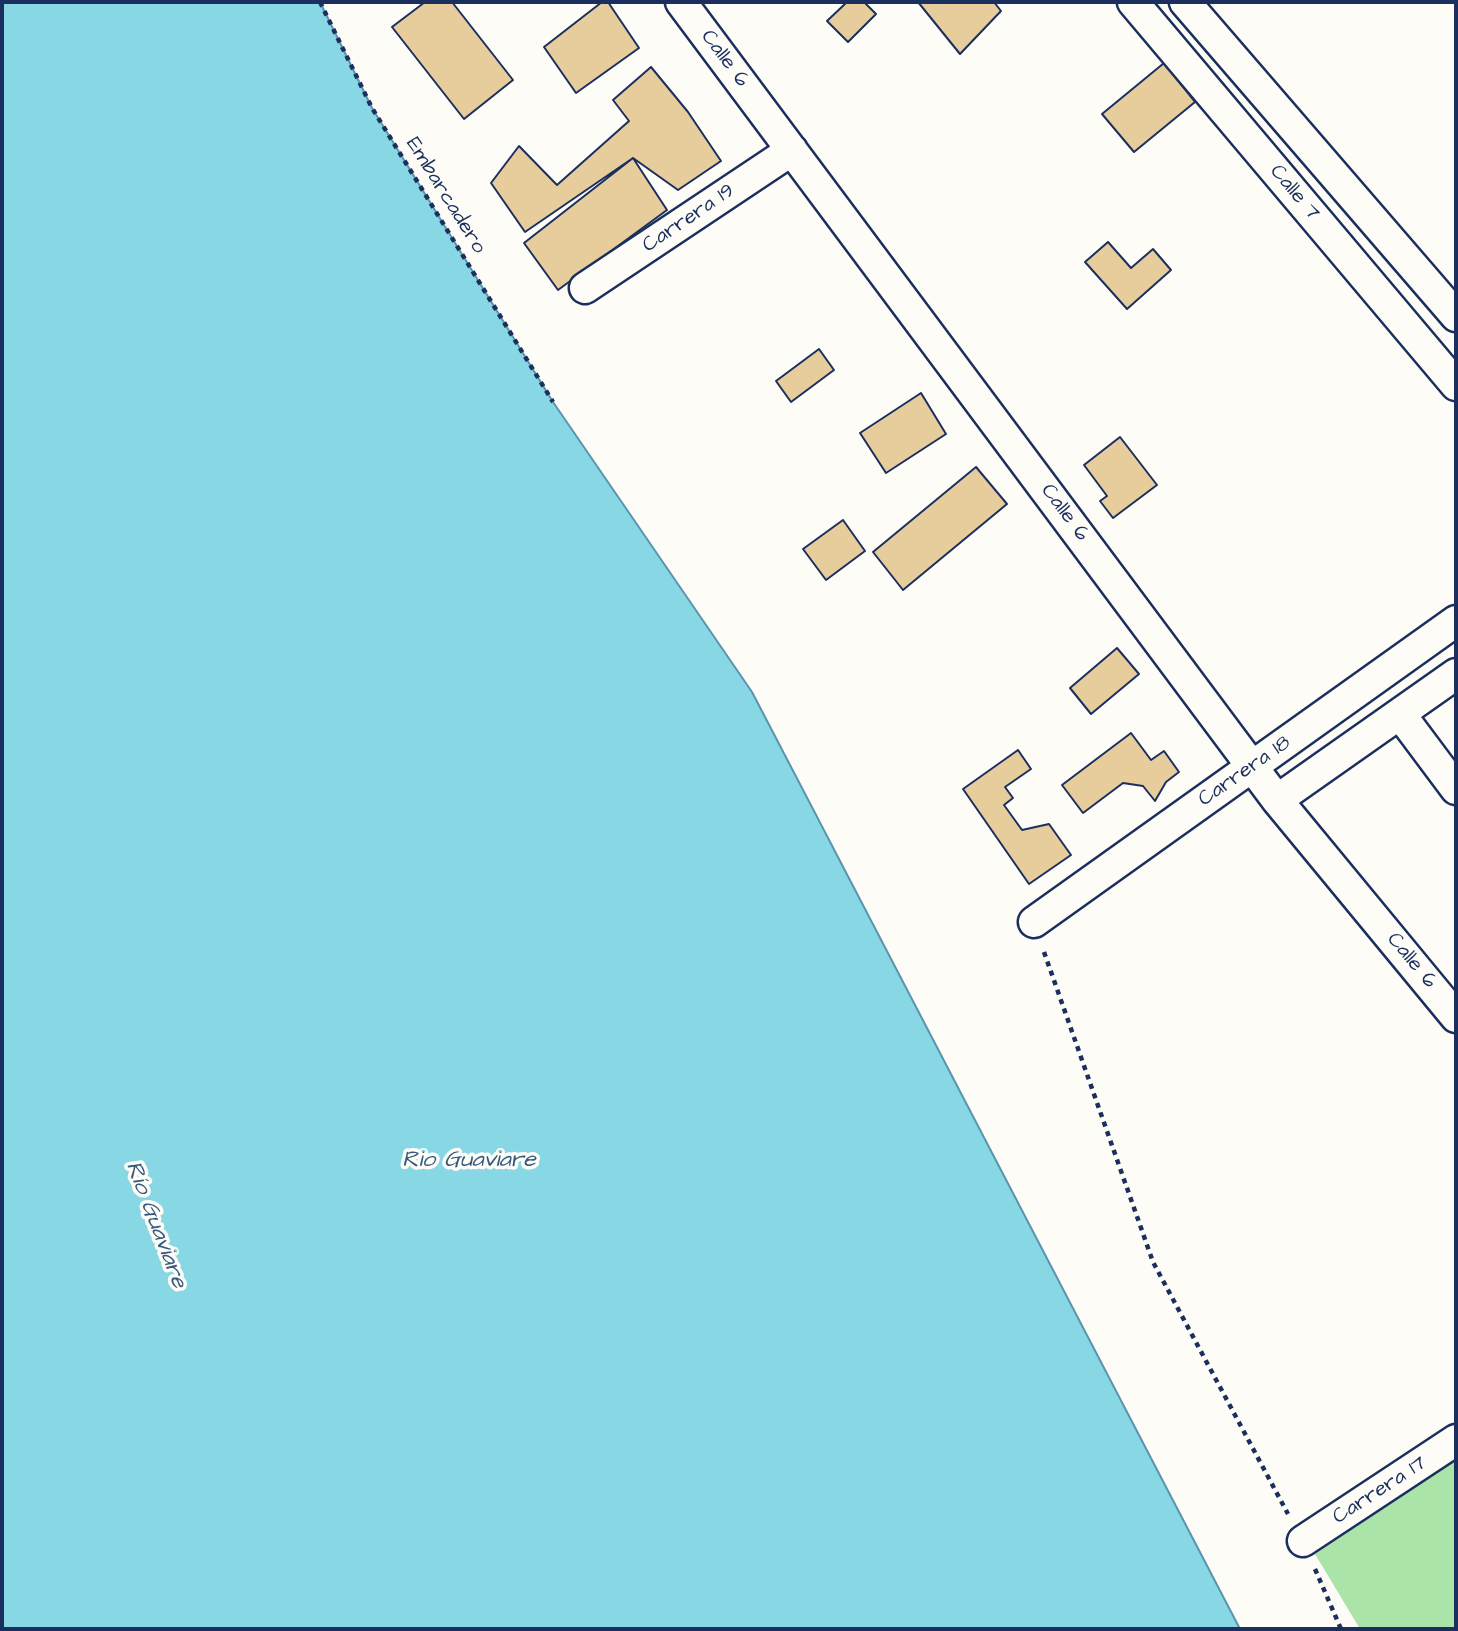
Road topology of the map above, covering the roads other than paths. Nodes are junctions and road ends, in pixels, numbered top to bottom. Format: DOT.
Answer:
graph roads {
  1 [pos="681,2"];
  2 [pos="1133,2"];
  3 [pos="1185,2"];
  4 [pos="792,150"];
  5 [pos="1423,279"];
  6 [pos="585,288"];
  7 [pos="1390,307"];
  8 [pos="1456,316"];
  9 [pos="1456,384"];
  10 [pos="1456,621"];
  11 [pos="1456,674"];
  12 [pos="1400,714"];
  13 [pos="1252,765"];
  14 [pos="1456,789"];
  15 [pos="1277,800"];
  16 [pos="1034,922"];
  17 [pos="1456,1017"];
  18 [pos="1456,1440"];
  19 [pos="1303,1541"];
  1 -- 4 [label="street, Calle 6"];
  2 -- 7 [label="street, Calle 7"];
  3 -- 5 [label="street, Calle 7"];
  4 -- 6 [label="street, Carrera 19"];
  4 -- 13 [label="street, Calle 6"];
  5 -- 7 [label="street"];
  5 -- 8 [label="street, Calle 7"];
  7 -- 9 [label="street, Calle 7"];
  10 -- 13 [label="street, Carrera 18"];
  11 -- 12 [label="street, Carrera 18"];
  12 -- 14 [label="street"];
  12 -- 15 [label="street, Carrera 18"];
  13 -- 15 [label="street, Calle 6"];
  13 -- 16 [label="street, Carrera 18"];
  15 -- 17 [label="street, Calle 6"];
  18 -- 19 [label="street, Carrera 17"];
}
